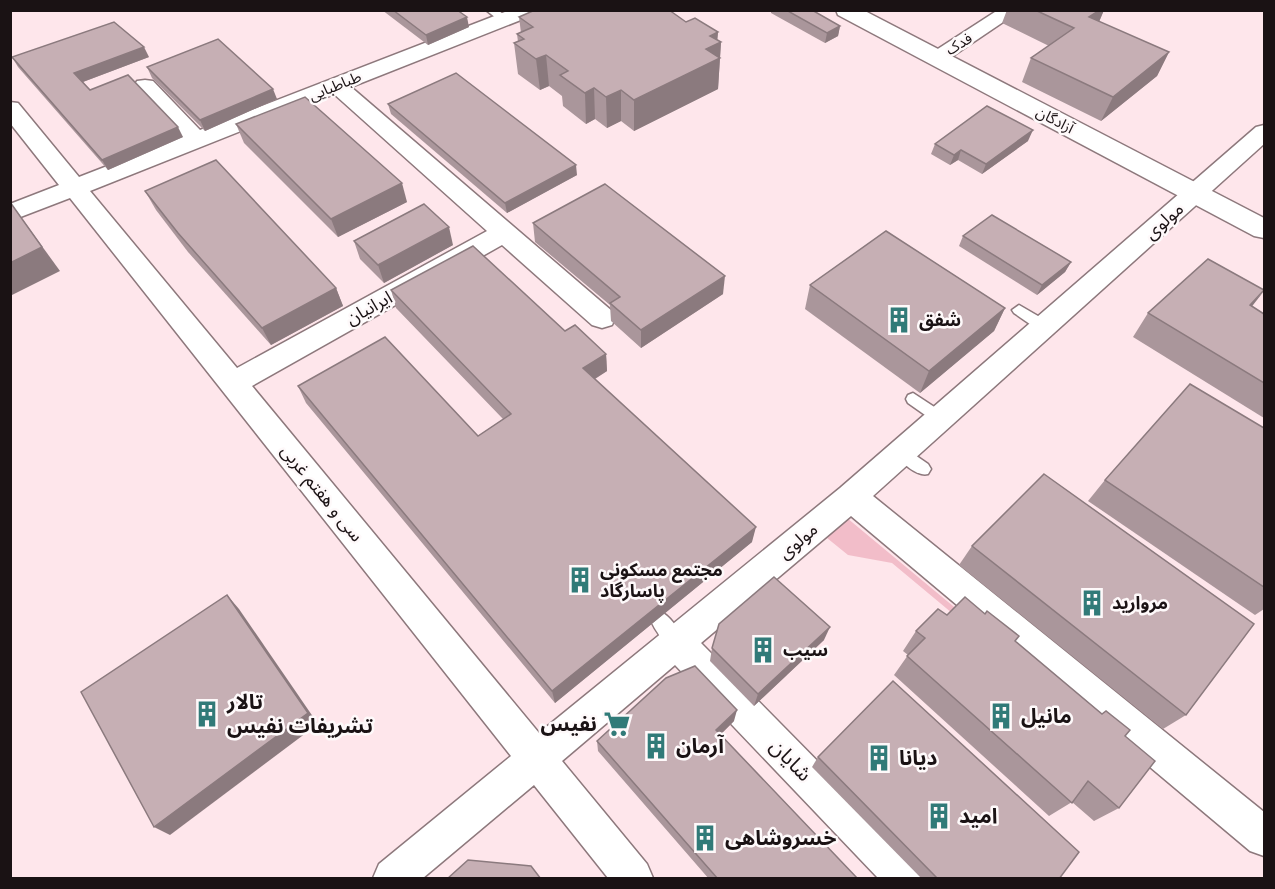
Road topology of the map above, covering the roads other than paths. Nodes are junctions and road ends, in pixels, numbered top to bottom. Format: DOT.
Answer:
graph roads {
  1 [pos="529,10"];
  2 [pos="846,10"];
  3 [pos="1012,10"];
  4 [pos="498,15"];
  5 [pos="937,58"];
  6 [pos="336,85"];
  7 [pos="145,86"];
  8 [pos="10,108"];
  9 [pos="1264,132"];
  10 [pos="198,141"];
  11 [pos="75,189"];
  12 [pos="1194,193"];
  13 [pos="10,213"];
  14 [pos="1264,230"];
  15 [pos="505,232"];
  16 [pos="602,318"];
  17 [pos="234,383"];
  18 [pos="913,399"];
  19 [pos="940,418"];
  20 [pos="851,497"];
  21 [pos="668,630"];
  22 [pos="536,758"];
  23 [pos="1264,837"];
  24 [pos="907,874"];
  25 [pos="393,879"];
  26 [pos="633,879"];
  1 -- 4 [label="street, طباطبایی"];
  2 -- 5 [label="street, آزادگان"];
  3 -- 5 [label="street, فدک"];
  4 -- 6 [label="street, طباطبایی"];
  5 -- 12 [label="street, آزادگان"];
  6 -- 10 [label="street, طباطبایی"];
  6 -- 15 [label="street"];
  7 -- 10 [label="street"];
  8 -- 11 [label="street, سی و هفتم غربی"];
  9 -- 12 [label="street, مولوی"];
  10 -- 11 [label="street, طباطبایی"];
  11 -- 13 [label="street, طباطبایی"];
  11 -- 17 [label="street, سی و هفتم غربی"];
  12 -- 14 [label="street, آزادگان"];
  12 -- 19 [label="street, مولوی"];
  15 -- 16 [label="street"];
  15 -- 17 [label="street, ایرانیان"];
  17 -- 22 [label="street, سی و هفتم غربی"];
  18 -- 19 [label="lane"];
  19 -- 20 [label="street, مولوی"];
  20 -- 21 [label="street, مولوی"];
  20 -- 23 [label="street"];
  21 -- 22 [label="street, مولوی"];
  21 -- 24 [label="street, شایان"];
  22 -- 25 [label="street, مولوی"];
  22 -- 26 [label="street, سی و هفتم غربی"];
}
